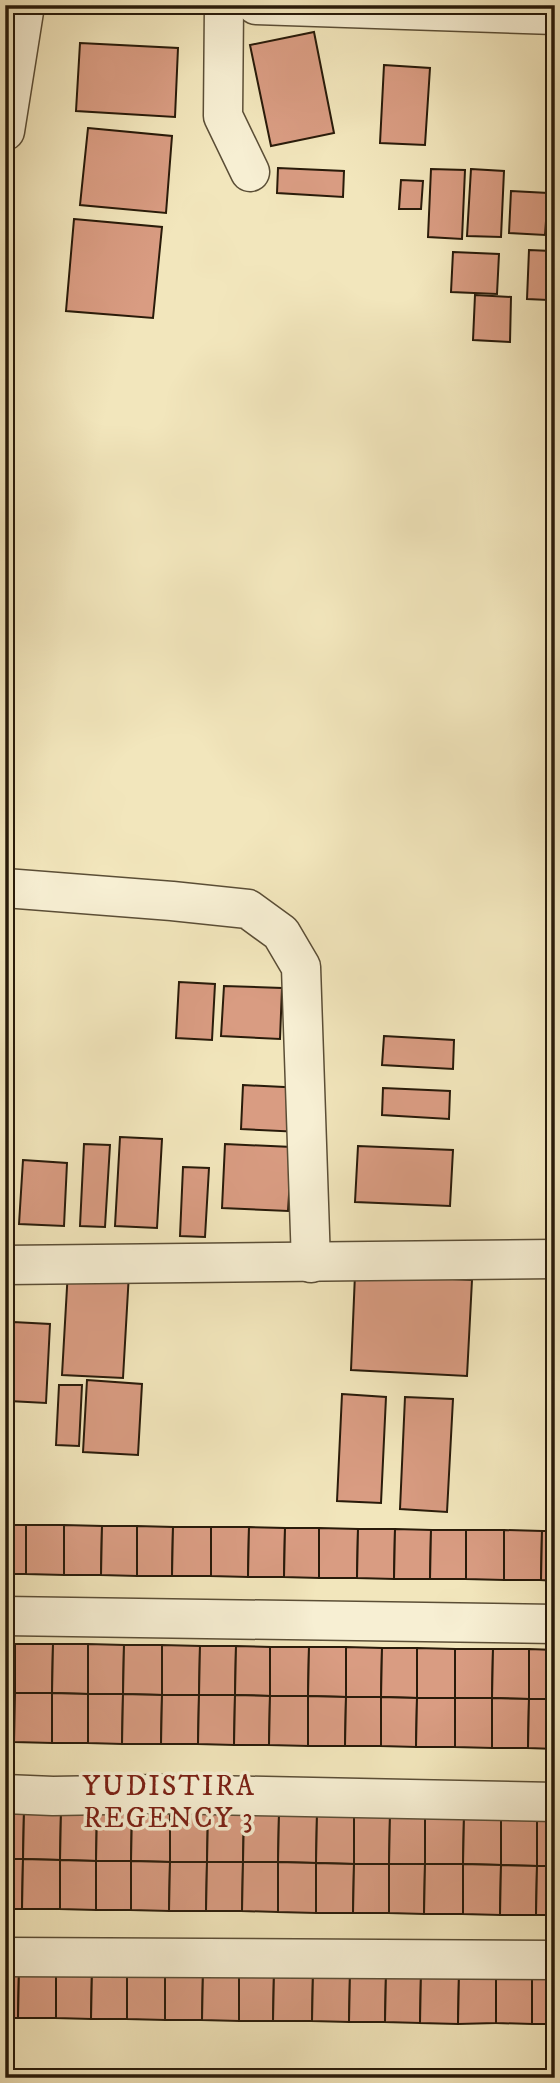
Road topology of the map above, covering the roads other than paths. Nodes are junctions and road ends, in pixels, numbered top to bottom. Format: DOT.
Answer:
graph roads {
  1 [pos="25,5"];
  2 [pos="223,5"];
  3 [pos="256,5"];
  4 [pos="555,15"];
  5 [pos="5,131"];
  6 [pos="250,172"];
  7 [pos="5,888"];
  8 [pos="555,1259"];
  9 [pos="311,1263"];
  10 [pos="5,1265"];
  11 [pos="5,1616"];
  12 [pos="555,1624"];
  13 [pos="5,1773"];
  14 [pos="555,1782"];
  15 [pos="51,1785"];
  16 [pos="432,1790"];
  17 [pos="5,1794"];
  18 [pos="555,1802"];
  19 [pos="5,1957"];
  20 [pos="555,1960"];
  1 -- 5 [label="street"];
  2 -- 6 [label="street"];
  3 -- 4 [label="street"];
  7 -- 9 [label="street"];
  8 -- 9 [label="street"];
  9 -- 10 [label="street"];
  11 -- 12 [label="street"];
  13 -- 15 [label="street"];
  14 -- 16 [label="street"];
  15 -- 16 [label="street"];
  15 -- 17 [label="street"];
  16 -- 18 [label="street"];
  19 -- 20 [label="street"];
}
